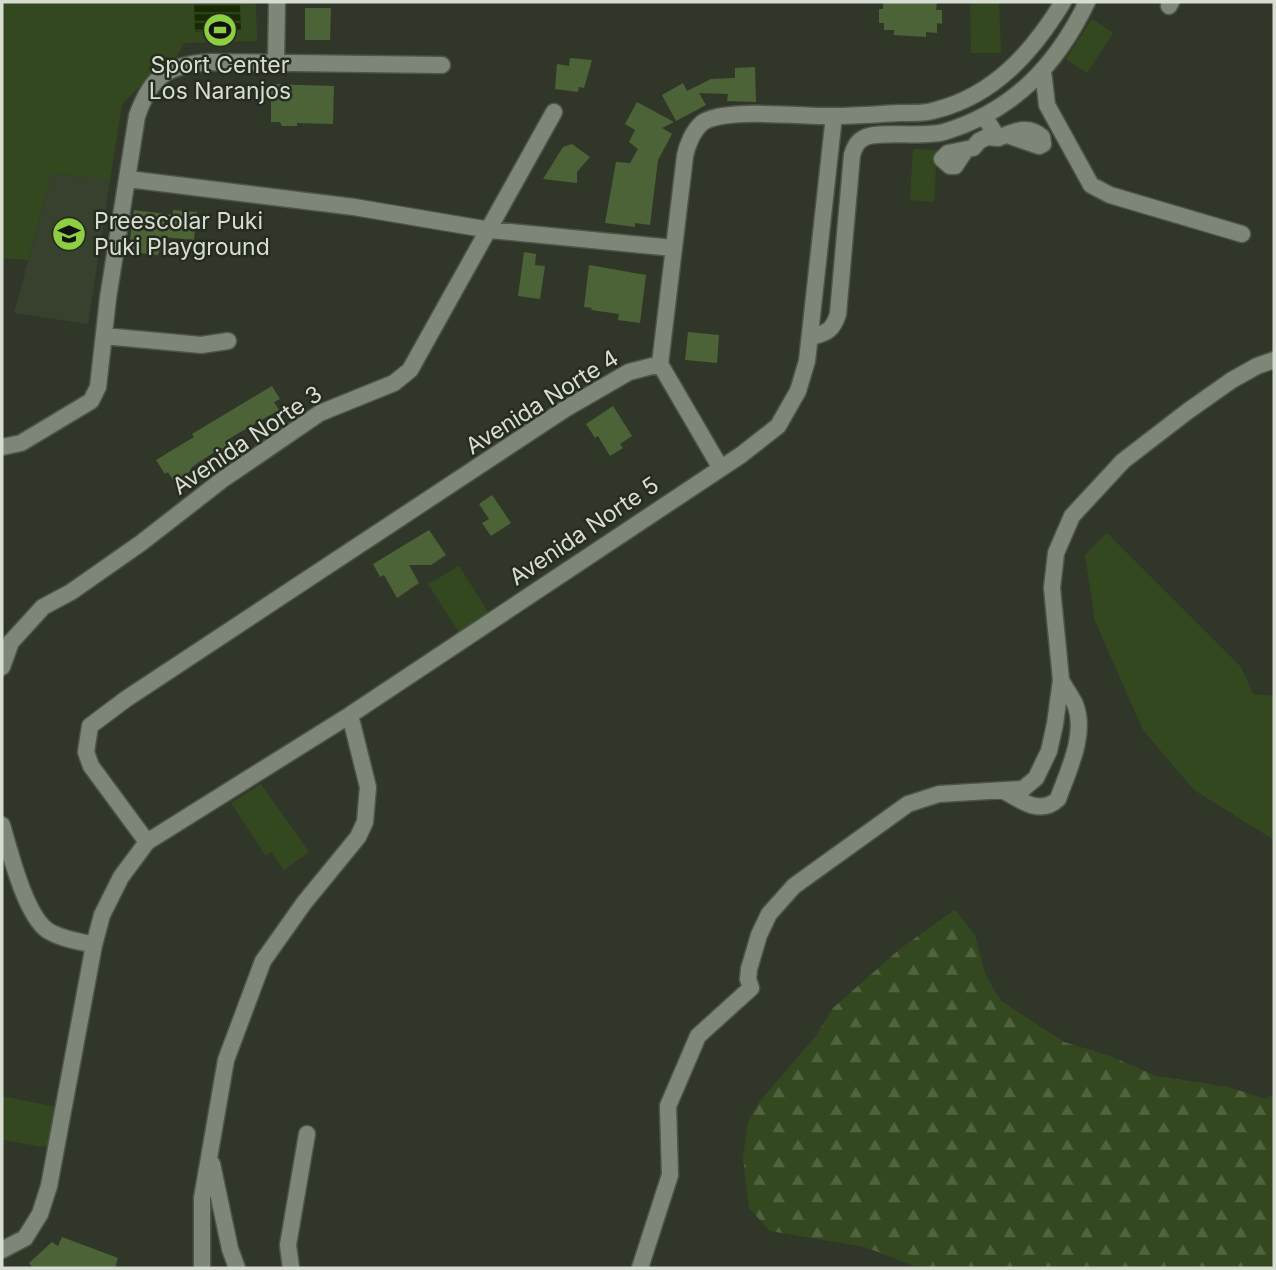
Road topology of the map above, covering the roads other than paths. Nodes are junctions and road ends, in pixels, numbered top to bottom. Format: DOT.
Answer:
graph roads {
  1 [pos="277,2"];
  2 [pos="1063,2"];
  3 [pos="1087,2"];
  4 [pos="276,63"];
  5 [pos="442,65"];
  6 [pos="1043,71"];
  7 [pos="554,112"];
  8 [pos="925,112"];
  9 [pos="984,116"];
  10 [pos="834,117"];
  11 [pos="927,135"];
  12 [pos="965,151"];
  13 [pos="128,179"];
  14 [pos="490,230"];
  15 [pos="1241,234"];
  16 [pos="673,248"];
  17 [pos="104,336"];
  18 [pos="811,337"];
  19 [pos="228,341"];
  20 [pos="1274,360"];
  21 [pos="660,364"];
  22 [pos="2,447"];
  23 [pos="720,467"];
  24 [pos="2,667"];
  25 [pos="1060,680"];
  26 [pos="350,715"];
  27 [pos="1006,792"];
  28 [pos="2,825"];
  29 [pos="147,842"];
  30 [pos="94,945"];
  31 [pos="307,1134"];
  32 [pos="210,1155"];
  33 [pos="2,1250"];
  34 [pos="202,1268"];
  35 [pos="237,1268"];
  36 [pos="291,1268"];
  37 [pos="640,1268"];
  1 -- 4 [label="street"];
  2 -- 8 [label="street"];
  3 -- 6 [label="street"];
  4 -- 5 [label="street"];
  4 -- 13 [label="street"];
  6 -- 9 [label="street"];
  6 -- 15 [label="street"];
  7 -- 14 [label="street, Avenida Norte 3"];
  8 -- 10 [label="street"];
  8 -- 11 [label="street"];
  9 -- 11 [label="street"];
  9 -- 12 [label="street"];
  10 -- 16 [label="street"];
  10 -- 18 [label="street, Avenida Norte 5"];
  11 -- 18 [label="street"];
  13 -- 14 [label="street"];
  13 -- 17 [label="street"];
  14 -- 16 [label="street"];
  14 -- 24 [label="street, Avenida Norte 3"];
  16 -- 21 [label="street"];
  17 -- 19 [label="street"];
  17 -- 22 [label="street"];
  18 -- 23 [label="street, Avenida Norte 5"];
  20 -- 25 [label="street"];
  21 -- 23 [label="street"];
  21 -- 29 [label="street, Avenida Norte 4"];
  23 -- 26 [label="street, Avenida Norte 5"];
  25 -- 27 [label="street"];
  25 -- 27 [label="street"];
  26 -- 29 [label="street, Avenida Norte 5"];
  26 -- 32 [label="street"];
  27 -- 37 [label="street"];
  28 -- 30 [label="street"];
  29 -- 30 [label="street"];
  30 -- 33 [label="street"];
  31 -- 36 [label="street"];
  32 -- 34 [label="street"];
  32 -- 35 [label="street"];
}
